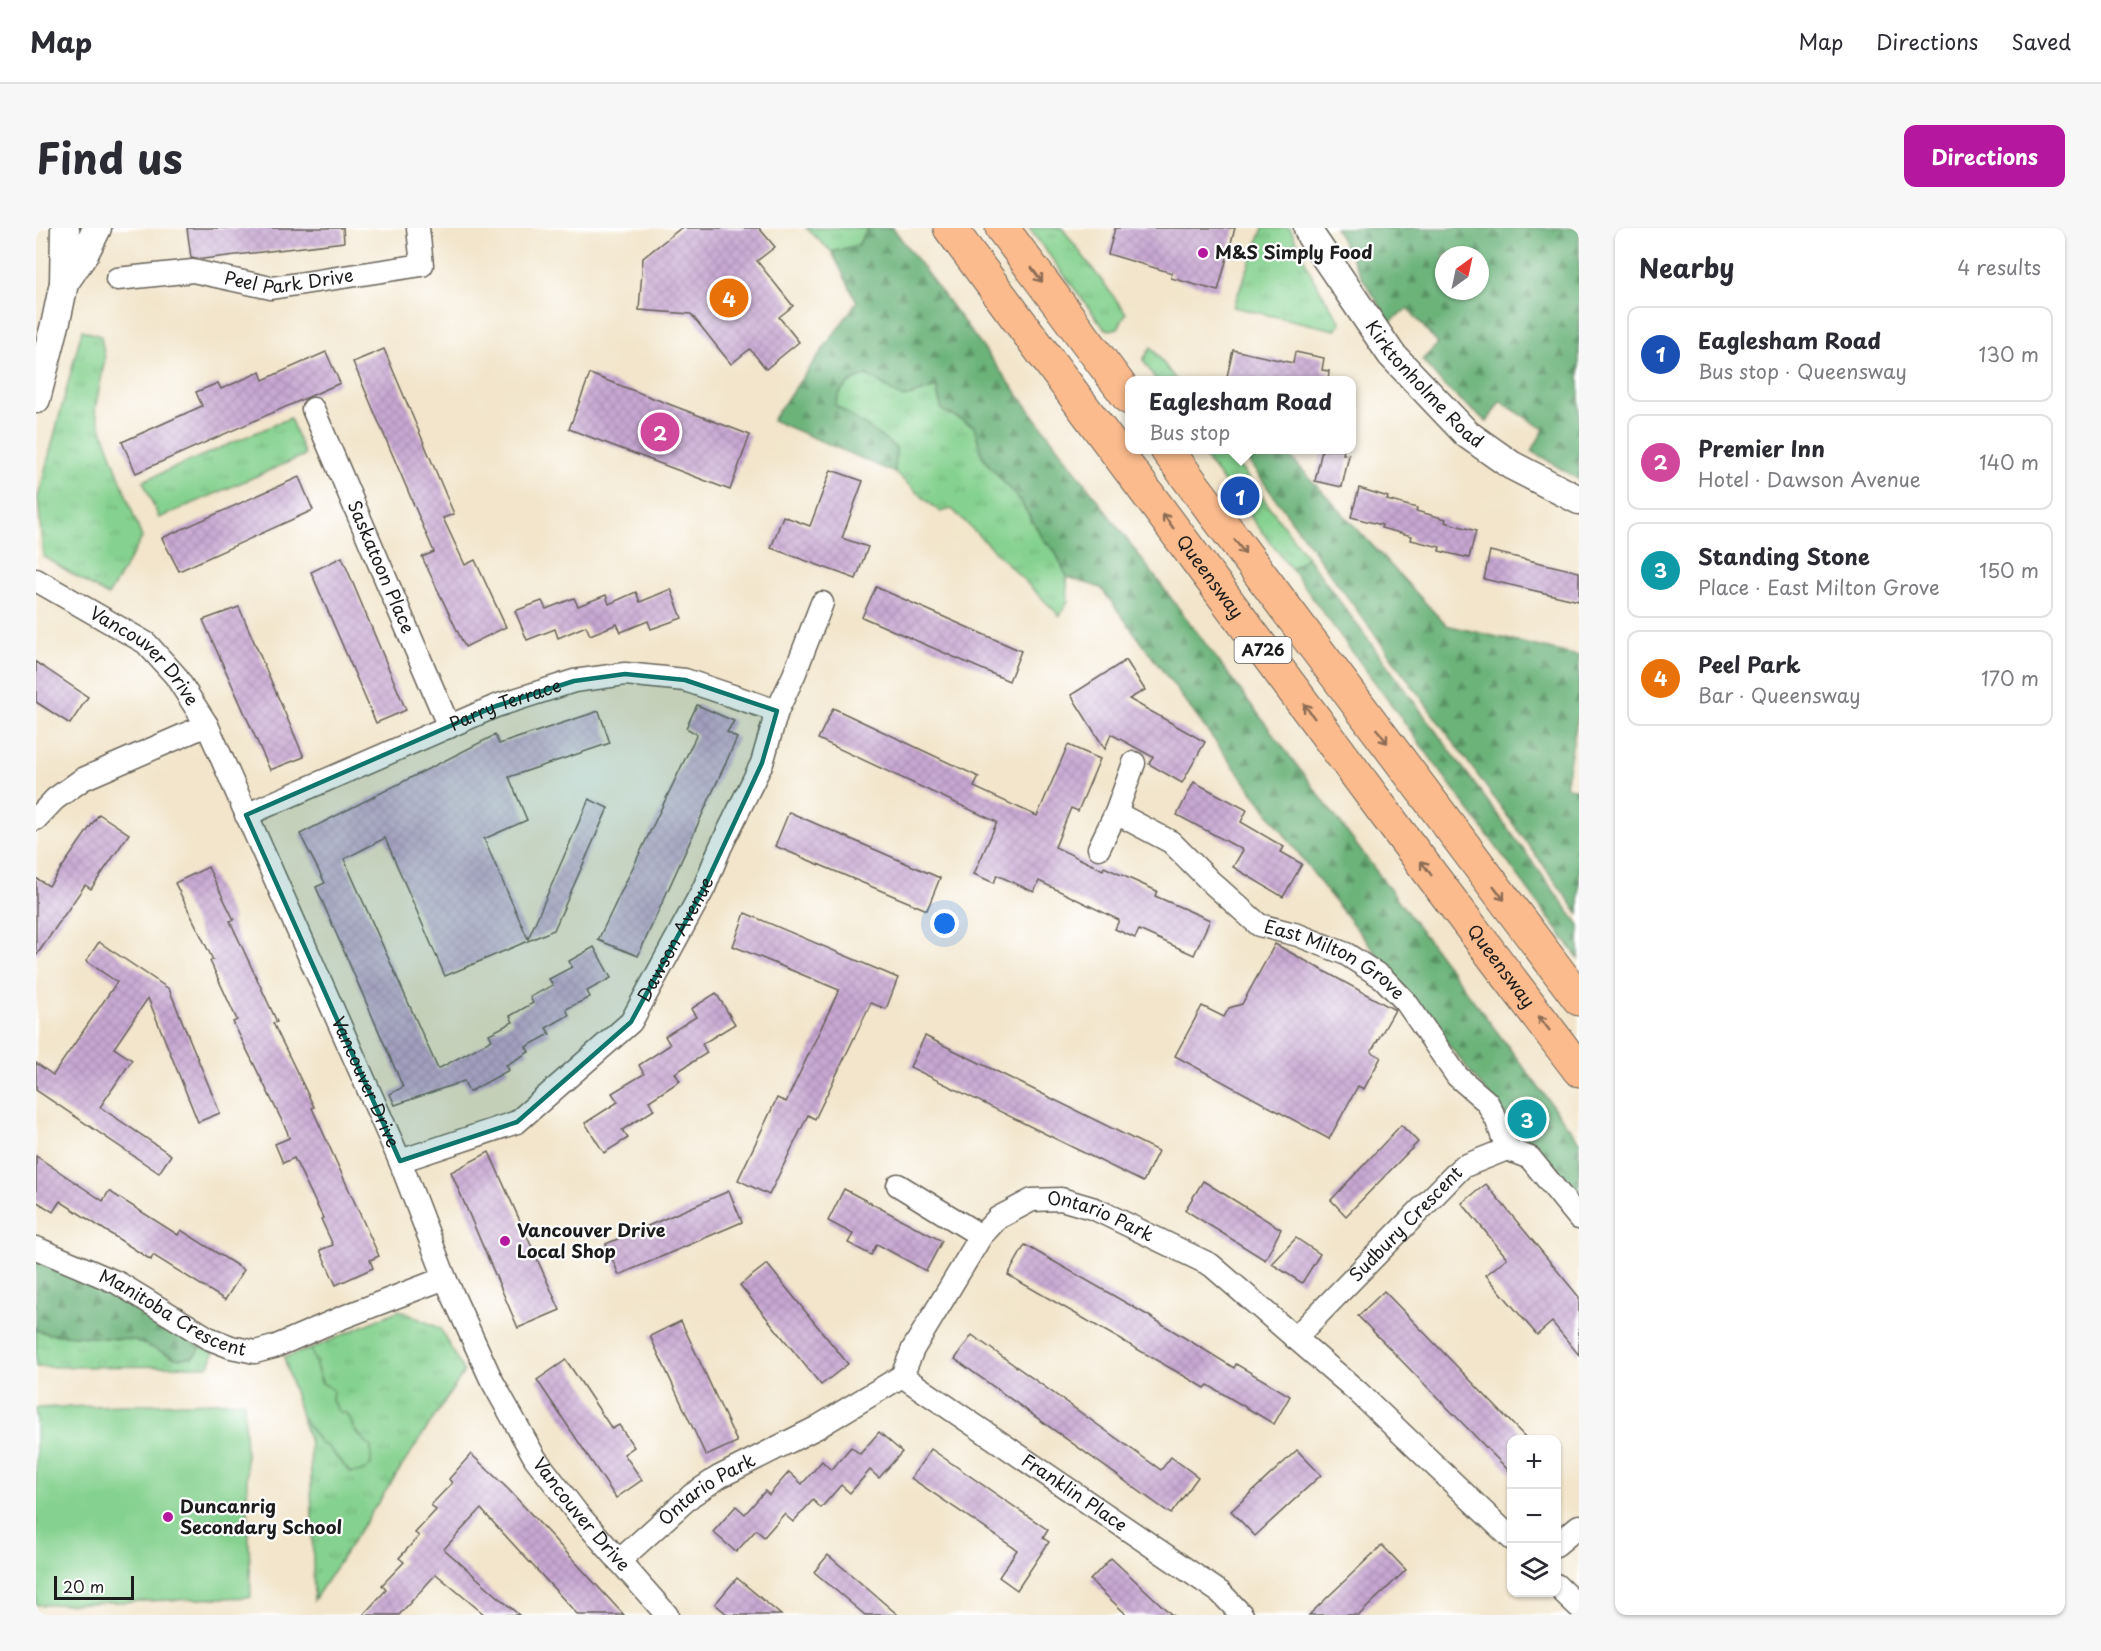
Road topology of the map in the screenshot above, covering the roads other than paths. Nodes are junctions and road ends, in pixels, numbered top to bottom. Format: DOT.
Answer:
graph roads {
  1 [pos="65,228"];
  2 [pos="97,228"];
  3 [pos="418,228"];
  4 [pos="950,228"];
  5 [pos="1002,228"];
  6 [pos="1308,228"];
  7 [pos="117,279"];
  8 [pos="64,283"];
  9 [pos="1125,393"];
  10 [pos="36,399"];
  11 [pos="313,409"];
  12 [pos="1170,454"];
  13 [pos="1579,500"];
  14 [pos="36,580"];
  15 [pos="822,603"];
  16 [pos="777,711"];
  17 [pos="207,725"];
  18 [pos="449,727"];
  19 [pos="1134,763"];
  20 [pos="1116,813"];
  21 [pos="246,815"];
  22 [pos="36,819"];
  23 [pos="1100,848"];
  24 [pos="1579,999"];
  25 [pos="1579,1070"];
  26 [pos="1508,1149"];
  27 [pos="400,1161"];
  28 [pos="898,1185"];
  29 [pos="1579,1218"];
  30 [pos="981,1236"];
  31 [pos="36,1248"];
  32 [pos="445,1278"];
  33 [pos="1295,1338"];
  34 [pos="902,1376"];
  35 [pos="1579,1526"];
  36 [pos="1507,1534"];
  37 [pos="1559,1543"];
  38 [pos="619,1561"];
  39 [pos="1561,1589"];
  40 [pos="1579,1607"];
  41 [pos="667,1615"];
  42 [pos="1242,1615"];
  1 -- 8 [label="street"];
  2 -- 8 [label="street"];
  3 -- 7 [label="street, Peel Park Drive"];
  25 -- 4 [label="highway, Queensway / A726, one-way"];
  5 -- 9 [label="highway, one-way"];
  6 -- 13 [label="street, Kirktonholme Road"];
  8 -- 10 [label="street"];
  11 -- 18 [label="street, Saskatoon Place"];
  12 -- 24 [label="highway, A726, one-way"];
  14 -- 17 [label="street, Vancouver Drive"];
  15 -- 16 [label="street, Dawson Avenue"];
  16 -- 18 [label="street, Parry Terrace"];
  16 -- 27 [label="street, Dawson Avenue"];
  17 -- 21 [label="street, Vancouver Drive"];
  17 -- 22 [label="street"];
  18 -- 21 [label="street, Parry Terrace"];
  19 -- 20 [label="street"];
  20 -- 23 [label="street"];
  20 -- 26 [label="street, East Milton Grove"];
  21 -- 27 [label="street, Vancouver Drive"];
  26 -- 29 [label="street"];
  26 -- 33 [label="street, Sudbury Crescent"];
  27 -- 32 [label="street, Vancouver Drive"];
  28 -- 30 [label="street"];
  30 -- 33 [label="street, Ontario Park"];
  30 -- 34 [label="street, Ontario Park"];
  31 -- 32 [label="street, Manitoba Crescent"];
  32 -- 38 [label="street, Vancouver Drive"];
  33 -- 36 [label="street, Ontario Park"];
  34 -- 38 [label="street, Ontario Park"];
  34 -- 42 [label="street, Franklin Place"];
  35 -- 37 [label="street"];
  38 -- 41 [label="street, Vancouver Drive"];
  39 -- 40 [label="street"];
}
